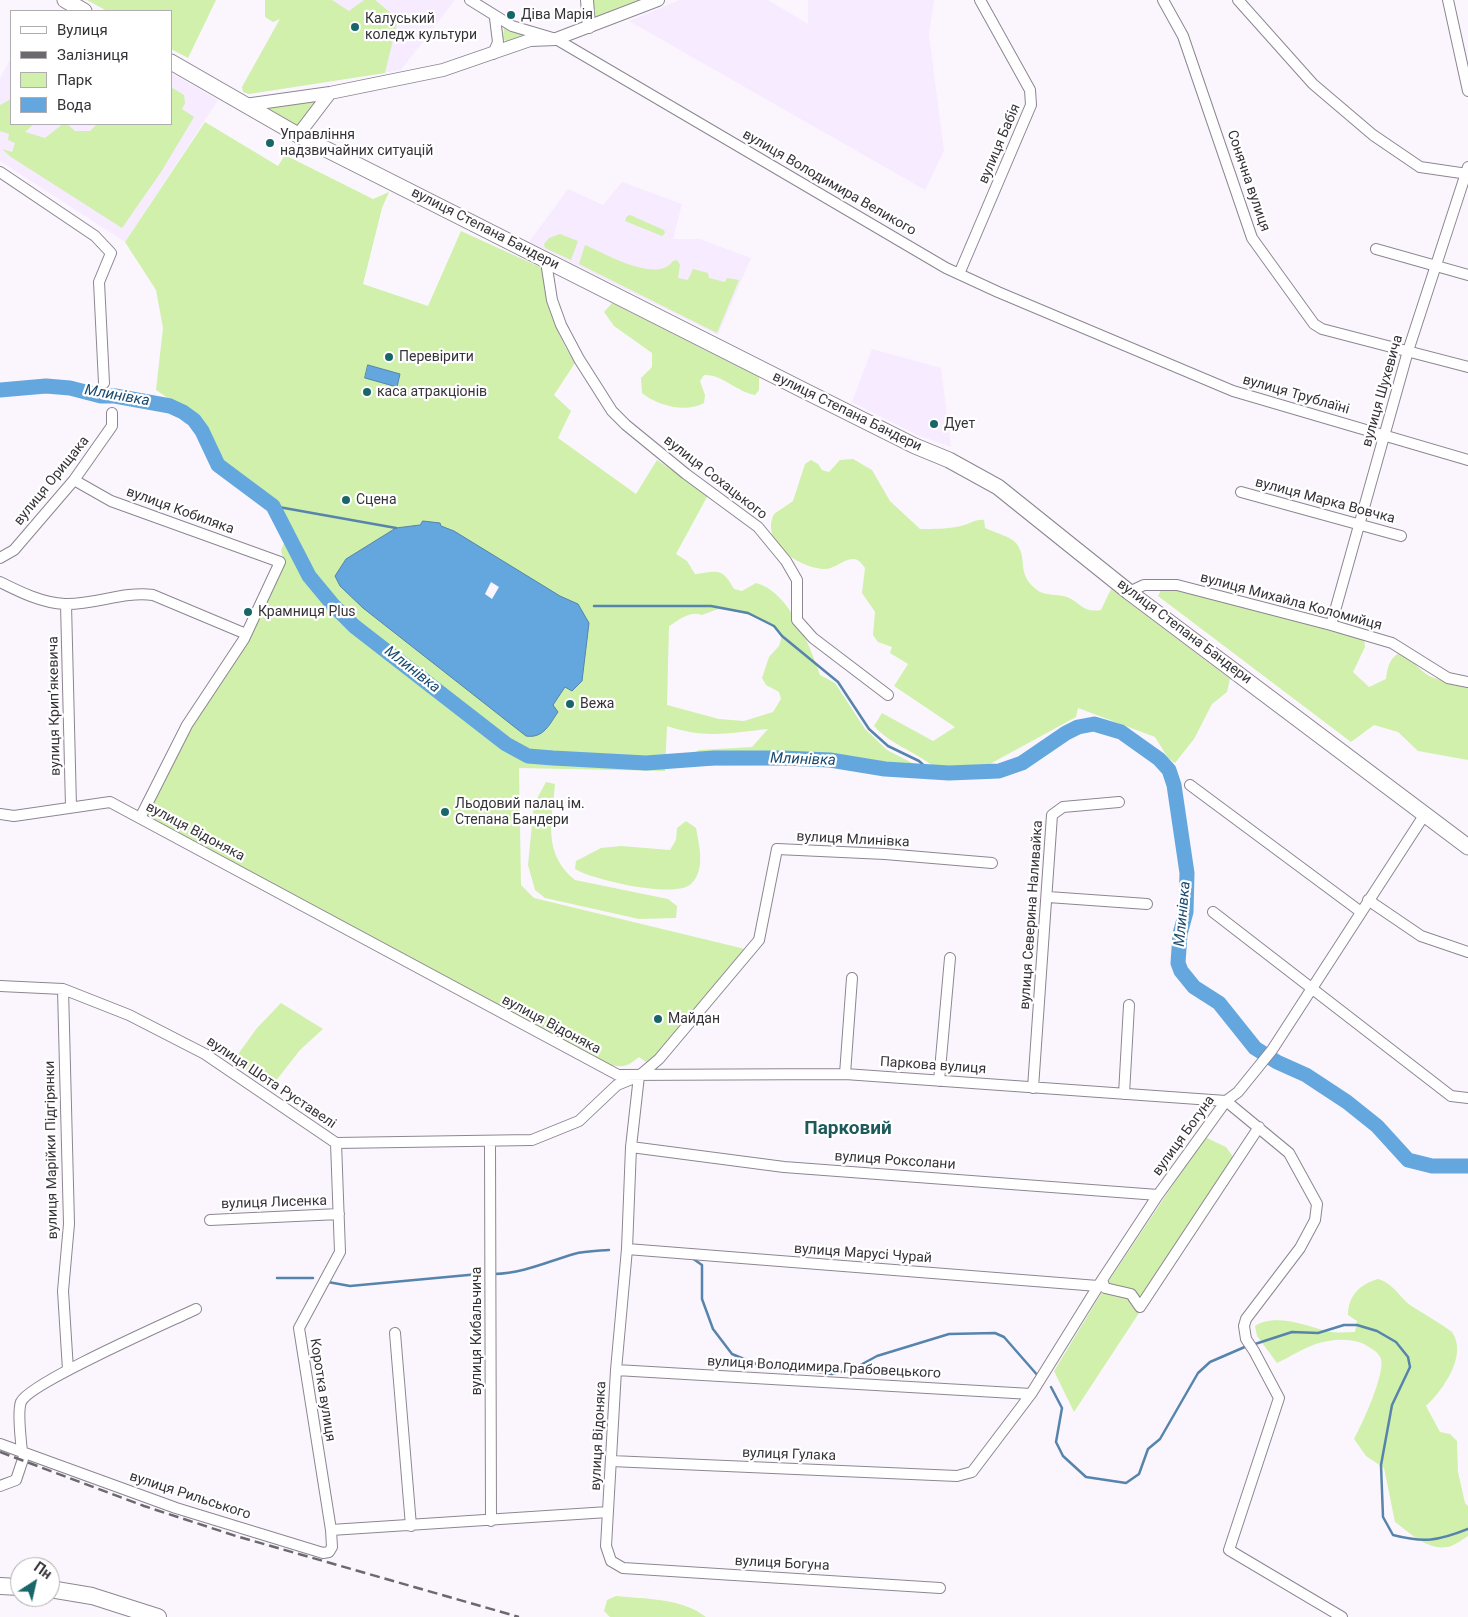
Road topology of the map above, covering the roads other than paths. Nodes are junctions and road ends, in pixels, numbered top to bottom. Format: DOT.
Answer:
graph roads {
  1 [pos="65,0"];
  2 [pos="470,0"];
  3 [pos="587,0"];
  4 [pos="658,0"];
  5 [pos="980,0"];
  6 [pos="1164,0"];
  7 [pos="1238,0"];
  8 [pos="1448,0"];
  9 [pos="82,10"];
  10 [pos="496,18"];
  11 [pos="589,28"];
  12 [pos="556,39"];
  13 [pos="493,54"];
  14 [pos="172,63"];
  15 [pos="1468,91"];
  16 [pos="330,93"];
  17 [pos="245,105"];
  18 [pos="298,135"];
  19 [pos="0,172"];
  20 [pos="1468,172"];
  21 [pos="1376,249"];
  22 [pos="550,262"];
  23 [pos="1436,267"];
  24 [pos="959,274"];
  25 [pos="1468,275"];
  26 [pos="1097,334"];
  27 [pos="1408,351"];
  28 [pos="1468,367"];
  29 [pos="104,383"];
  30 [pos="112,413"];
  31 [pos="1385,435"];
  32 [pos="1468,460"];
  33 [pos="74,480"];
  34 [pos="1241,492"];
  35 [pos="1360,524"];
  36 [pos="1401,536"];
  37 [pos="0,558"];
  38 [pos="0,582"];
  39 [pos="1129,592"];
  40 [pos="66,604"];
  41 [pos="1330,625"];
  42 [pos="246,634"];
  43 [pos="1468,682"];
  44 [pos="888,695"];
  45 [pos="1190,785"];
  46 [pos="1119,802"];
  47 [pos="71,807"];
  48 [pos="0,814"];
  49 [pos="1426,814"];
  50 [pos="140,818"];
  51 [pos="1468,847"];
  52 [pos="992,863"];
  53 [pos="1048,897"];
  54 [pos="1368,900"];
  55 [pos="1148,904"];
  56 [pos="1213,912"];
  57 [pos="1361,912"];
  58 [pos="1468,952"];
  59 [pos="950,958"];
  60 [pos="852,978"];
  61 [pos="0,986"];
  62 [pos="63,989"];
  63 [pos="1312,991"];
  64 [pos="1129,1005"];
  65 [pos="845,1074"];
  66 [pos="638,1076"];
  67 [pos="939,1080"];
  68 [pos="1034,1088"];
  69 [pos="1124,1094"];
  70 [pos="1468,1098"];
  71 [pos="1226,1101"];
  72 [pos="1259,1127"];
  73 [pos="490,1141"];
  74 [pos="336,1143"];
  75 [pos="631,1146"];
  76 [pos="1158,1196"];
  77 [pos="339,1214"];
  78 [pos="210,1220"];
  79 [pos="627,1249"];
  80 [pos="1100,1283"];
  81 [pos="196,1309"];
  82 [pos="395,1334"];
  83 [pos="68,1370"];
  84 [pos="616,1370"];
  85 [pos="1031,1394"];
  86 [pos="0,1444"];
  87 [pos="24,1453"];
  88 [pos="611,1461"];
  89 [pos="966,1473"];
  90 [pos="0,1486"];
  91 [pos="608,1512"];
  92 [pos="491,1520"];
  93 [pos="411,1526"];
  94 [pos="331,1530"];
  95 [pos="623,1568"];
  96 [pos="940,1588"];
  97 [pos="60,1591"];
  98 [pos="158,1617"];
  99 [pos="1342,1617"];
  1 -- 9 [label="main road"];
  2 -- 10 [label="street, вулиця Володимира Великого"];
  3 -- 11 [label="street"];
  4 -- 11 [label="street"];
  5 -- 24 [label="street, вулиця Бабія"];
  6 -- 27 [label="street, Сонячна вулиця"];
  7 -- 20 [label="street"];
  8 -- 15 [label="street"];
  10 -- 12 [label="street, вулиця Володимира Великого"];
  10 -- 13 [label="street"];
  11 -- 12 [label="street"];
  12 -- 13 [label="street"];
  12 -- 24 [label="street, вулиця Володимира Великого"];
  13 -- 16 [label="street"];
  14 -- 17 [label="main road, вулиця Степана Бандери"];
  16 -- 17 [label="street"];
  16 -- 18 [label="street"];
  17 -- 18 [label="main road, вулиця Степана Бандери"];
  18 -- 22 [label="main road, вулиця Степана Бандери"];
  19 -- 29 [label="street"];
  20 -- 23 [label="street, вулиця Шухевича"];
  21 -- 23 [label="street"];
  22 -- 39 [label="main road, вулиця Степана Бандери"];
  22 -- 44 [label="street, вулиця Сохацького"];
  23 -- 25 [label="street"];
  23 -- 27 [label="street, вулиця Шухевича"];
  24 -- 26 [label="street, вулиця Володимира Великого"];
  26 -- 31 [label="street, вулиця Трублаїні"];
  27 -- 28 [label="street, Сонячна вулиця"];
  27 -- 31 [label="street, вулиця Шухевича"];
  30 -- 33 [label="street, вулиця Орищака"];
  31 -- 32 [label="street, вулиця Трублаїні"];
  31 -- 35 [label="street, вулиця Шухевича"];
  33 -- 37 [label="street, вулиця Орищака"];
  33 -- 42 [label="street, вулиця Кобиляка"];
  34 -- 35 [label="street, вулиця Марка Вовчка"];
  35 -- 36 [label="street, вулиця Марка Вовчка"];
  35 -- 41 [label="street, вулиця Шухевича"];
  38 -- 40 [label="street"];
  39 -- 41 [label="street, вулиця Михайла Коломийця"];
  39 -- 49 [label="main road, вулиця Степана Бандери"];
  40 -- 42 [label="street"];
  40 -- 47 [label="street, вулиця Крипʼякевича"];
  41 -- 43 [label="street, вулиця Михайла Коломийця"];
  42 -- 50 [label="street"];
  45 -- 57 [label="street"];
  46 -- 53 [label="street, вулиця Северина Наливайка"];
  47 -- 48 [label="street, вулиця Відоняка"];
  47 -- 50 [label="street, вулиця Відоняка"];
  49 -- 51 [label="main road, вулиця Степана Бандери"];
  49 -- 54 [label="street, вулиця Богуна"];
  50 -- 66 [label="street, вулиця Відоняка"];
  52 -- 66 [label="street, вулиця Млинівка"];
  53 -- 55 [label="street"];
  53 -- 68 [label="street, вулиця Северина Наливайка"];
  54 -- 57 [label="street, вулиця Богуна"];
  54 -- 58 [label="street"];
  56 -- 63 [label="street"];
  57 -- 63 [label="street, вулиця Богуна"];
  59 -- 67 [label="street"];
  60 -- 65 [label="street"];
  61 -- 62 [label="street, вулиця Шота Руставелі"];
  62 -- 74 [label="street, вулиця Шота Руставелі"];
  62 -- 83 [label="street, вулиця Марійки Підгірянки"];
  63 -- 70 [label="street"];
  63 -- 71 [label="street, вулиця Богуна"];
  64 -- 69 [label="street"];
  65 -- 66 [label="street, Паркова вулиця"];
  65 -- 67 [label="street, Паркова вулиця"];
  66 -- 73 [label="street, вулиця Шота Руставелі"];
  66 -- 75 [label="street, вулиця Відоняка"];
  67 -- 68 [label="street, Паркова вулиця"];
  68 -- 69 [label="street, Паркова вулиця"];
  69 -- 71 [label="street, Паркова вулиця"];
  71 -- 72 [label="street"];
  71 -- 76 [label="street, вулиця Богуна"];
  72 -- 80 [label="street"];
  72 -- 99 [label="street"];
  73 -- 74 [label="street, вулиця Шота Руставелі"];
  73 -- 92 [label="street, вулиця Кибальчича"];
  74 -- 77 [label="street, Коротка вулиця"];
  75 -- 76 [label="street, вулиця Роксолани"];
  75 -- 79 [label="street, вулиця Відоняка"];
  76 -- 80 [label="street, вулиця Богуна"];
  77 -- 78 [label="street, вулиця Лисенка"];
  77 -- 94 [label="street, Коротка вулиця"];
  79 -- 80 [label="street, вулиця Марусі Чурай"];
  79 -- 84 [label="street, вулиця Відоняка"];
  80 -- 85 [label="street, вулиця Богуна"];
  81 -- 83 [label="street"];
  82 -- 93 [label="street"];
  83 -- 87 [label="street"];
  84 -- 85 [label="street, вулиця Володимира Грабовецького"];
  84 -- 88 [label="street, вулиця Відоняка"];
  85 -- 89 [label="street, вулиця Богуна"];
  86 -- 87 [label="street, вулиця Рильського"];
  87 -- 90 [label="street"];
  87 -- 94 [label="street, вулиця Рильського"];
  88 -- 89 [label="street, вулиця Гулака"];
  88 -- 91 [label="street, вулиця Відоняка"];
  91 -- 92 [label="street"];
  91 -- 95 [label="street, вулиця Відоняка"];
  92 -- 93 [label="street"];
  93 -- 94 [label="street"];
  95 -- 96 [label="street, вулиця Богуна"];
  97 -- 98 [label="main road"];
}
